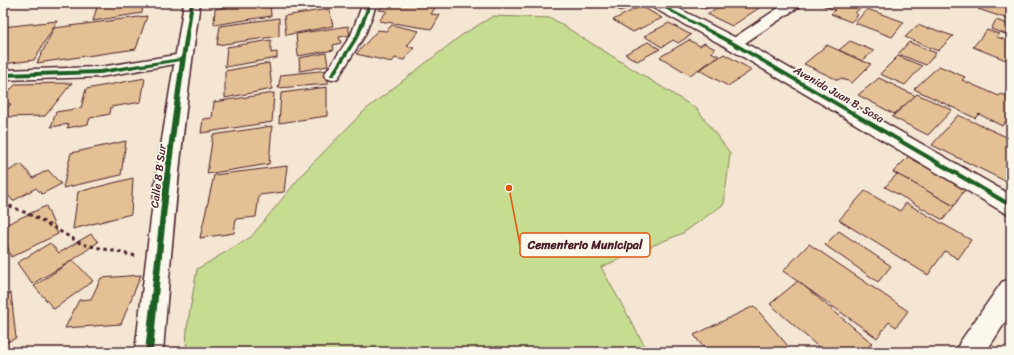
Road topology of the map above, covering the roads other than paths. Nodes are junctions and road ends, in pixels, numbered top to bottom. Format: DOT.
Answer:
graph roads {
  1 [pos="192,3"];
  2 [pos="370,3"];
  3 [pos="656,3"];
  4 [pos="795,3"];
  5 [pos="734,44"];
  6 [pos="182,59"];
  7 [pos="3,75"];
  8 [pos="332,75"];
  9 [pos="1011,206"];
  10 [pos="1011,290"];
  11 [pos="149,352"];
  12 [pos="970,352"];
  1 -- 6 [label="street, Calle 8 B Sur"];
  2 -- 8 [label="street"];
  3 -- 5 [label="street, Avenida Juan B. Sosa"];
  4 -- 5 [label="street"];
  5 -- 9 [label="street, Avenida Juan B. Sosa"];
  6 -- 7 [label="street"];
  6 -- 11 [label="street, Calle 8 B Sur"];
  10 -- 12 [label="street"];
}
